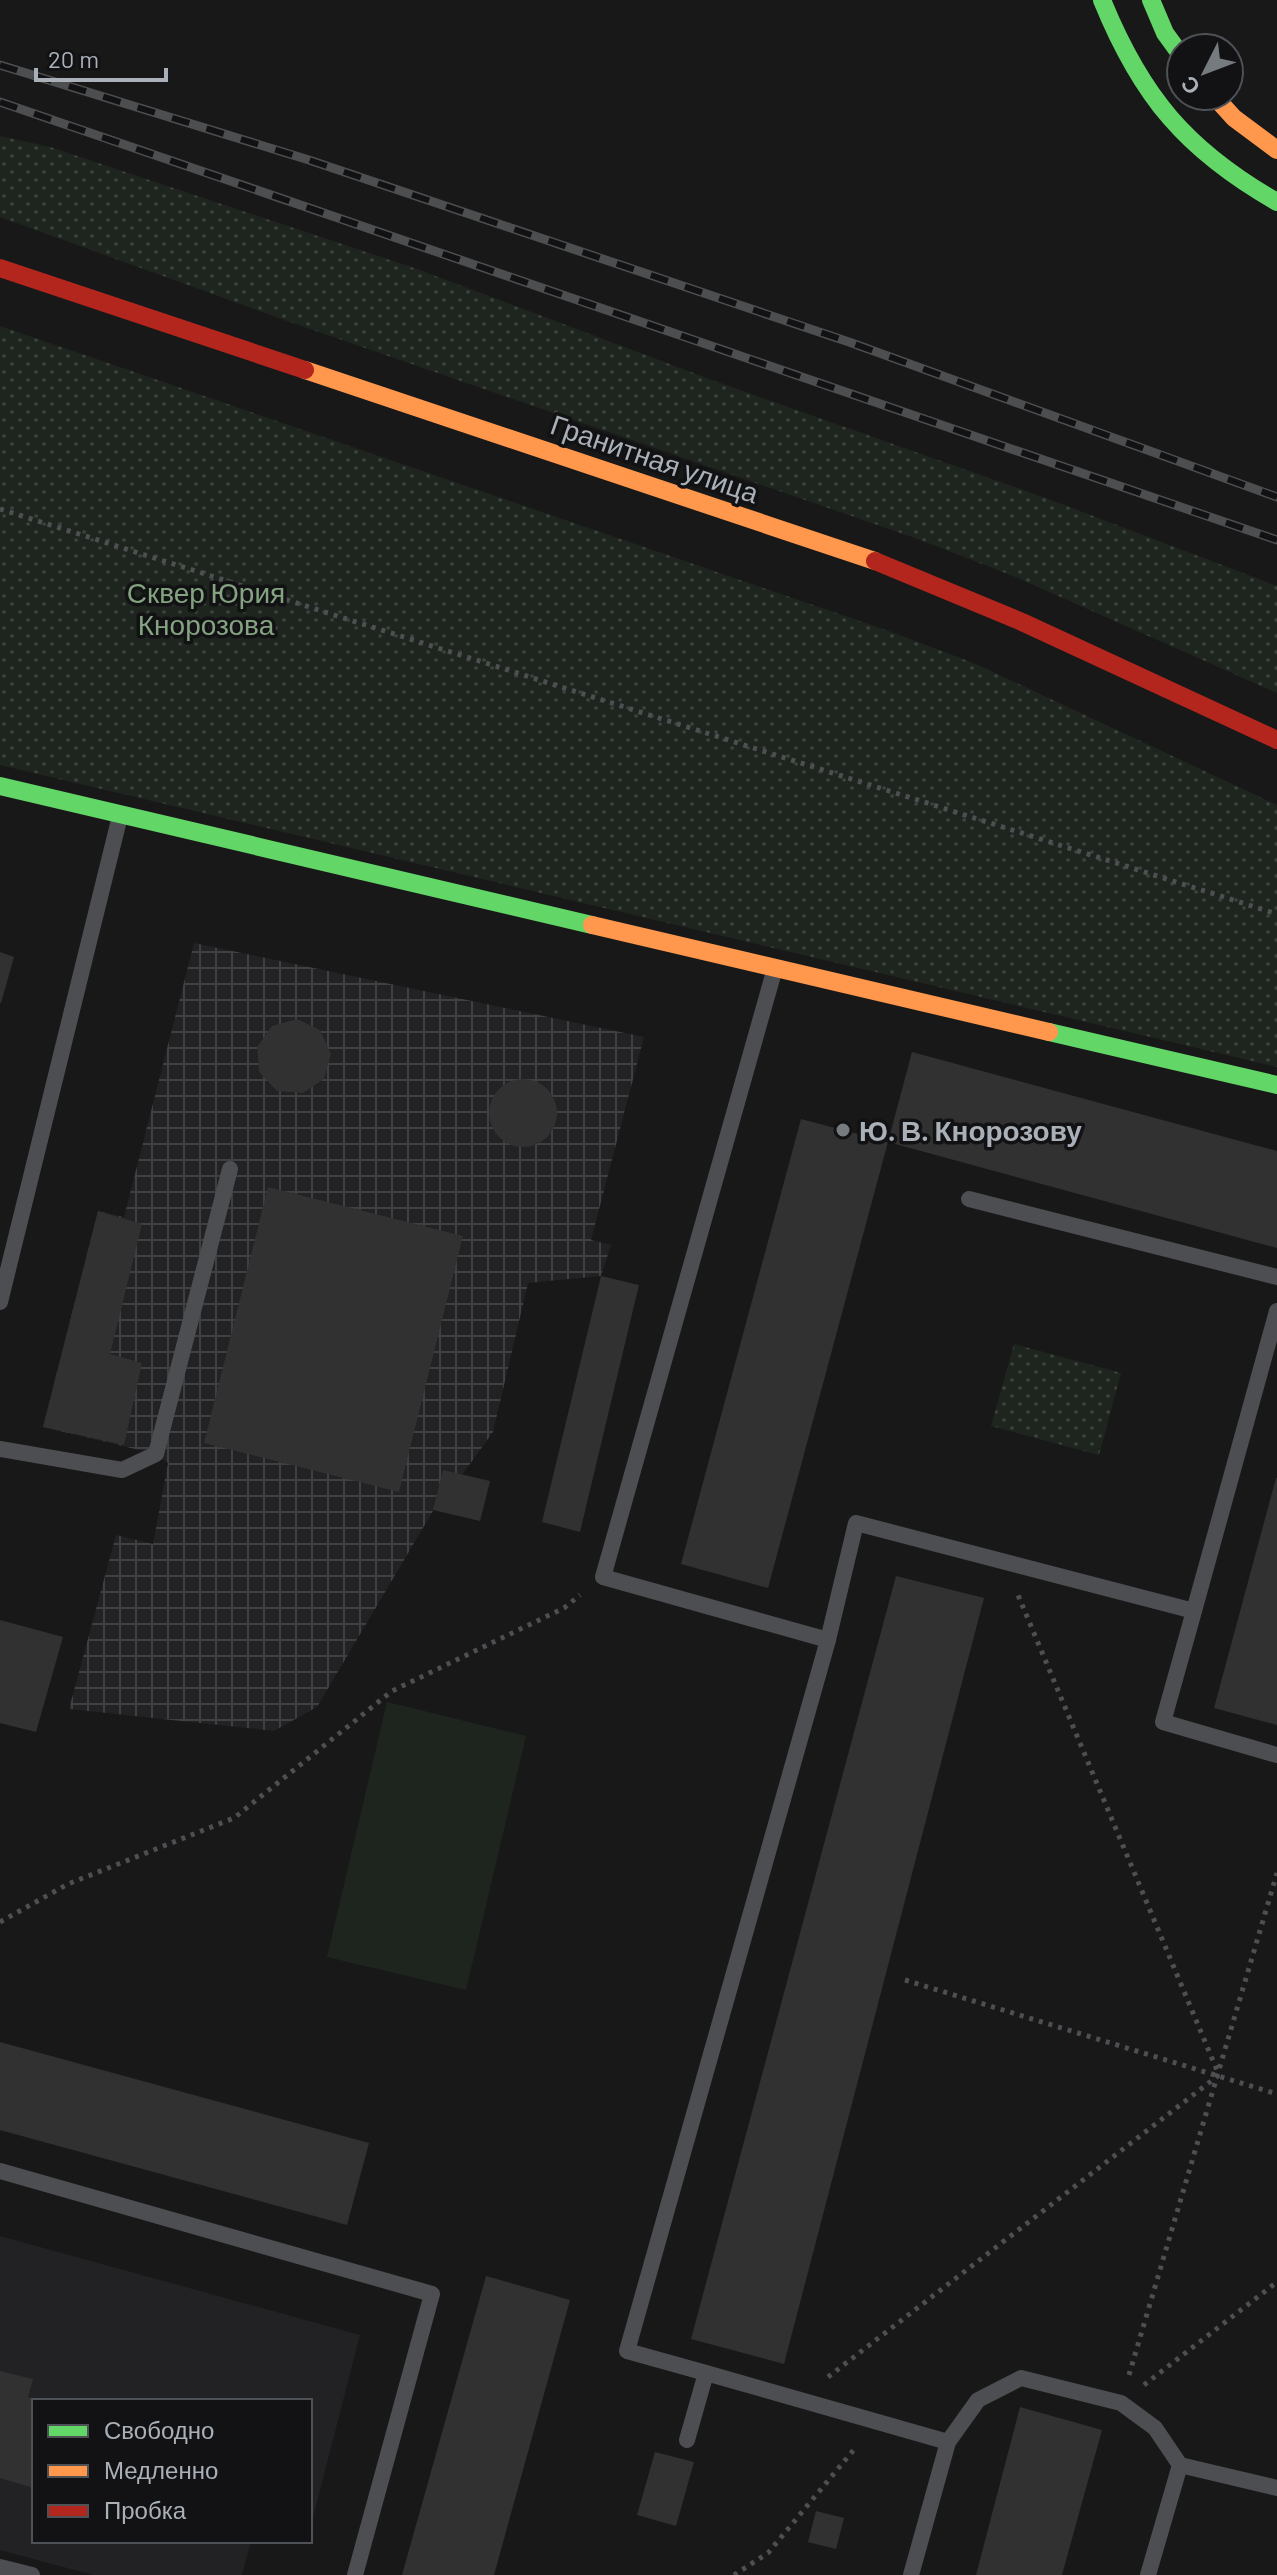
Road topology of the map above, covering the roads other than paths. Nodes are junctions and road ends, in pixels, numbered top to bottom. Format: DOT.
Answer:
graph roads {
  1 [pos="1102,0"];
  2 [pos="1151,0"];
  3 [pos="1165,33"];
  4 [pos="1229,112"];
  5 [pos="1277,150"];
  6 [pos="1277,202"];
  7 [pos="0,268"];
  8 [pos="1277,740"];
  9 [pos="0,786"];
  10 [pos="120,814"];
  11 [pos="775,966"];
  12 [pos="1277,1085"];
  13 [pos="230,1169"];
  14 [pos="969,1199"];
  15 [pos="1277,1277"];
  16 [pos="0,1302"];
  17 [pos="1277,1311"];
  18 [pos="0,1449"];
  19 [pos="1194,1611"];
  20 [pos="828,1640"];
  21 [pos="1277,1755"];
  22 [pos="0,2171"];
  23 [pos="706,2373"];
  24 [pos="687,2440"];
  25 [pos="948,2442"];
  26 [pos="1180,2465"];
  27 [pos="1277,2488"];
  28 [pos="7,2571"];
  29 [pos="32,2575"];
  30 [pos="355,2575"];
  31 [pos="911,2575"];
  32 [pos="1148,2575"];
  1 -- 6 [label="street"];
  2 -- 3 [label="street"];
  4 -- 5 [label="street"];
  7 -- 8 [label="street, Гранитная улица"];
  9 -- 10 [label="street"];
  10 -- 11 [label="street"];
  10 -- 16 [label="lane"];
  11 -- 12 [label="street"];
  11 -- 20 [label="lane"];
  13 -- 18 [label="lane"];
  14 -- 15 [label="lane"];
  17 -- 19 [label="lane"];
  19 -- 20 [label="lane"];
  19 -- 21 [label="lane"];
  20 -- 23 [label="lane"];
  22 -- 30 [label="lane"];
  23 -- 24 [label="lane"];
  23 -- 25 [label="lane"];
  25 -- 26 [label="lane"];
  25 -- 31 [label="lane"];
  26 -- 27 [label="lane"];
  26 -- 32 [label="lane"];
  28 -- 29 [label="lane"];
}
